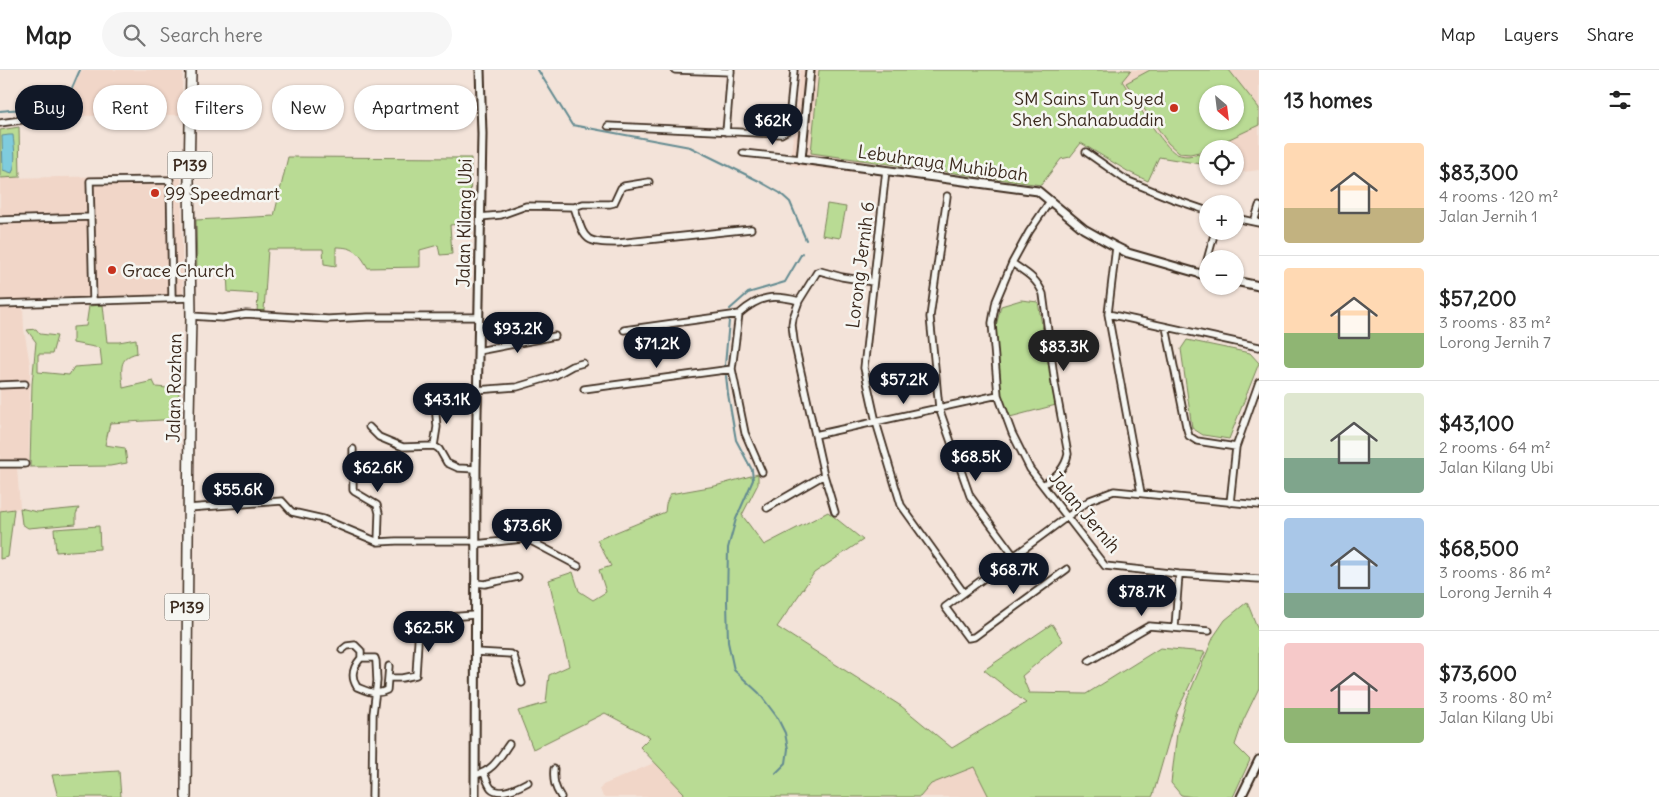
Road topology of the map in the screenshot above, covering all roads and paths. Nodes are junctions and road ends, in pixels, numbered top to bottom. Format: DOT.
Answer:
graph roads {
  1 [pos="191,70"];
  2 [pos="480,70"];
  3 [pos="675,70"];
  4 [pos="794,70"];
  5 [pos="810,70"];
  6 [pos="731,71"];
  7 [pos="15,121"];
  8 [pos="0,123"];
  9 [pos="608,126"];
  10 [pos="726,132"];
  11 [pos="1086,152"];
  12 [pos="743,153"];
  13 [pos="801,159"];
  14 [pos="886,170"];
  15 [pos="649,182"];
  16 [pos="948,196"];
  17 [pos="1050,201"];
  18 [pos="1259,206"];
  19 [pos="574,207"];
  20 [pos="1199,208"];
  21 [pos="91,216"];
  22 [pos="480,217"];
  23 [pos="0,220"];
  24 [pos="1256,222"];
  25 [pos="751,229"];
  26 [pos="1116,248"];
  27 [pos="1012,263"];
  28 [pos="1199,273"];
  29 [pos="873,282"];
  30 [pos="1244,283"];
  31 [pos="1259,286"];
  32 [pos="191,298"];
  33 [pos="172,299"];
  34 [pos="93,301"];
  35 [pos="799,301"];
  36 [pos="0,304"];
  37 [pos="739,314"];
  38 [pos="1108,314"];
  39 [pos="192,316"];
  40 [pos="477,318"];
  41 [pos="1166,327"];
  42 [pos="624,330"];
  43 [pos="555,336"];
  44 [pos="1259,347"];
  45 [pos="478,351"];
  46 [pos="583,363"];
  47 [pos="732,369"];
  48 [pos="1259,382"];
  49 [pos="26,384"];
  50 [pos="0,385"];
  51 [pos="584,389"];
  52 [pos="476,390"];
  53 [pos="998,395"];
  54 [pos="435,404"];
  55 [pos="939,408"];
  56 [pos="876,422"];
  57 [pos="369,427"];
  58 [pos="815,435"];
  59 [pos="434,446"];
  60 [pos="1236,447"];
  61 [pos="353,449"];
  62 [pos="0,464"];
  63 [pos="24,464"];
  64 [pos="476,469"];
  65 [pos="762,472"];
  66 [pos="824,475"];
  67 [pos="1043,485"];
  68 [pos="1141,493"];
  69 [pos="1230,502"];
  70 [pos="1259,505"];
  71 [pos="188,508"];
  72 [pos="767,508"];
  73 [pos="835,512"];
  74 [pos="1067,517"];
  75 [pos="378,542"];
  76 [pos="475,542"];
  77 [pos="1014,556"];
  78 [pos="578,566"];
  79 [pos="1067,569"];
  80 [pos="1179,574"];
  81 [pos="518,577"];
  82 [pos="1259,579"];
  83 [pos="475,583"];
  84 [pos="964,593"];
  85 [pos="475,615"];
  86 [pos="1174,627"];
  87 [pos="1209,631"];
  88 [pos="342,650"];
  89 [pos="475,652"];
  90 [pos="361,658"];
  91 [pos="1089,661"];
  92 [pos="389,666"];
  93 [pos="388,678"];
  94 [pos="522,683"];
  95 [pos="375,693"];
  96 [pos="509,744"];
  97 [pos="1259,760"];
  98 [pos="554,769"];
  99 [pos="484,773"];
  100 [pos="475,775"];
  101 [pos="528,782"];
  102 [pos="186,797"];
  103 [pos="372,797"];
  104 [pos="475,797"];
  105 [pos="561,797"];
  106 [pos="1241,797"];
  1 -- 32 [label="main road, Jalan Rozhan / P139"];
  2 -- 22 [label="street, Jalan Kilang Ubi"];
  3 -- 6 [label="street"];
  4 -- 10 [label="street"];
  5 -- 13 [label="street"];
  6 -- 10 [label="street"];
  7 -- 8 [label="street"];
  9 -- 10 [label="street"];
  11 -- 20 [label="street"];
  12 -- 13 [label="street, Lebuhraya Muhibbah"];
  13 -- 14 [label="street, Lebuhraya Muhibbah"];
  14 -- 17 [label="street, Lebuhraya Muhibbah"];
  14 -- 29 [label="street, Lorong Jernih 6"];
  15 -- 19 [label="street"];
  16 -- 55 [label="street"];
  17 -- 26 [label="street, Lebuhraya Muhibbah"];
  17 -- 27 [label="street, Jalan Jernih"];
  18 -- 24 [label="street"];
  19 -- 22 [label="street"];
  19 -- 25 [label="street"];
  21 -- 23 [label="street"];
  21 -- 33 [label="street"];
  21 -- 34 [label="street"];
  22 -- 40 [label="street, Jalan Kilang Ubi"];
  26 -- 28 [label="street, Lebuhraya Muhibbah"];
  26 -- 38 [label="street"];
  27 -- 53 [label="street, Jalan Jernih"];
  27 -- 67 [label="street"];
  29 -- 35 [label="street"];
  29 -- 56 [label="street, Lorong Jernih 6"];
  30 -- 31 [label="street"];
  32 -- 33 [label="street"];
  32 -- 39 [label="main road, Jalan Rozhan / P139"];
  33 -- 34 [label="street"];
  34 -- 36 [label="street"];
  35 -- 37 [label="street"];
  35 -- 58 [label="street"];
  37 -- 42 [label="street"];
  37 -- 47 [label="street"];
  38 -- 41 [label="street"];
  38 -- 68 [label="street"];
  39 -- 40 [label="street"];
  39 -- 71 [label="main road, Jalan Rozhan / P139"];
  40 -- 45 [label="street, Jalan Kilang Ubi"];
  41 -- 44 [label="street"];
  41 -- 60 [label="street"];
  43 -- 45 [label="street"];
  45 -- 52 [label="street, Jalan Kilang Ubi"];
  46 -- 52 [label="street"];
  47 -- 51 [label="street"];
  47 -- 65 [label="street"];
  48 -- 60 [label="street"];
  49 -- 50 [label="street"];
  52 -- 64 [label="street, Jalan Kilang Ubi"];
  53 -- 55 [label="street"];
  53 -- 67 [label="street, Jalan Jernih"];
  54 -- 59 [label="street"];
  55 -- 56 [label="street"];
  55 -- 77 [label="street"];
  56 -- 58 [label="street"];
  56 -- 84 [label="street, Lorong Jernih 6"];
  57 -- 59 [label="street"];
  58 -- 66 [label="street"];
  59 -- 64 [label="street"];
  60 -- 69 [label="street"];
  61 -- 75 [label="street"];
  62 -- 63 [label="street"];
  64 -- 76 [label="street, Jalan Kilang Ubi"];
  66 -- 72 [label="street"];
  66 -- 73 [label="street"];
  67 -- 74 [label="street, Jalan Jernih"];
  68 -- 69 [label="street"];
  68 -- 74 [label="street"];
  69 -- 70 [label="street"];
  71 -- 75 [label="street"];
  71 -- 102 [label="main road, Jalan Rozhan / P139"];
  74 -- 77 [label="street"];
  74 -- 80 [label="street, Jalan Jernih"];
  75 -- 76 [label="street"];
  76 -- 78 [label="street"];
  76 -- 83 [label="street, Jalan Kilang Ubi"];
  77 -- 84 [label="street"];
  79 -- 84 [label="street"];
  80 -- 82 [label="street, Jalan Jernih"];
  80 -- 86 [label="street"];
  81 -- 83 [label="street"];
  83 -- 85 [label="street, Jalan Kilang Ubi"];
  85 -- 89 [label="street, Jalan Kilang Ubi"];
  85 -- 93 [label="street"];
  86 -- 87 [label="street"];
  86 -- 91 [label="street"];
  88 -- 90 [label="street"];
  89 -- 94 [label="street"];
  89 -- 100 [label="street, Jalan Kilang Ubi"];
  90 -- 95 [label="street"];
  90 -- 95 [label="street"];
  92 -- 93 [label="street"];
  93 -- 95 [label="street"];
  95 -- 103 [label="street"];
  96 -- 99 [label="street"];
  97 -- 106 [label="street"];
  98 -- 105 [label="street"];
  99 -- 100 [label="street"];
  99 -- 101 [label="street"];
  100 -- 104 [label="street, Jalan Kilang Ubi"];
}
